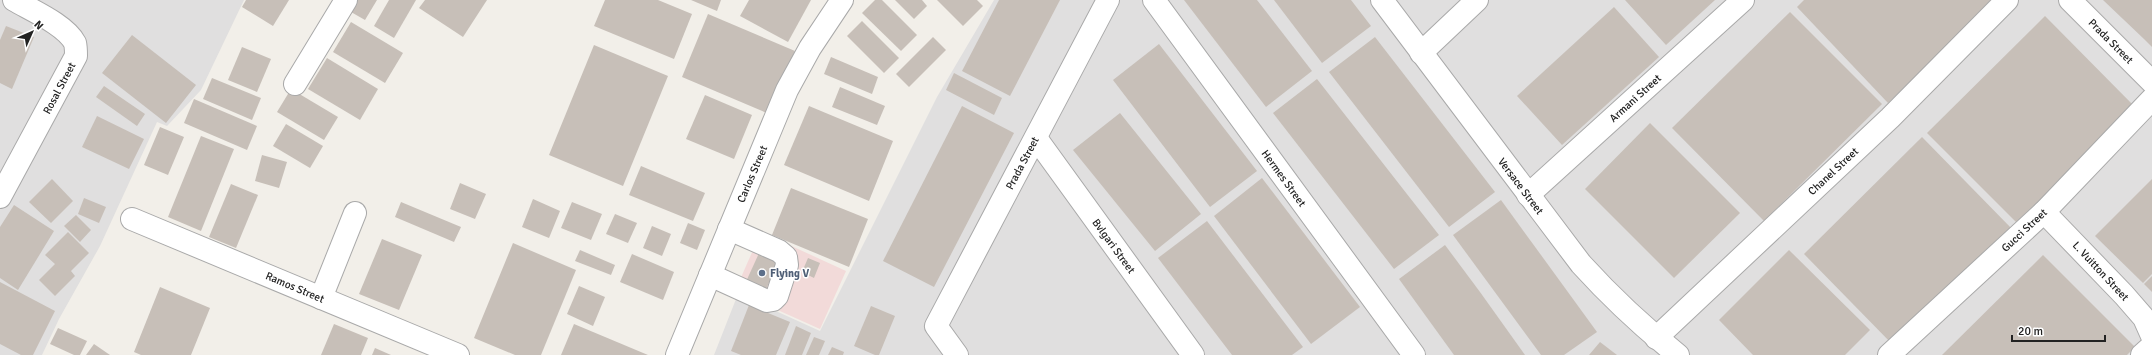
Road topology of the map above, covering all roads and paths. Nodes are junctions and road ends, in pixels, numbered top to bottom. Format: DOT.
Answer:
graph roads {
  1 [pos="14,0"];
  2 [pos="346,0"];
  3 [pos="842,0"];
  4 [pos="1108,0"];
  5 [pos="1154,0"];
  6 [pos="1382,0"];
  7 [pos="1477,0"];
  8 [pos="1743,0"];
  9 [pos="2007,0"];
  10 [pos="2070,0"];
  11 [pos="1421,53"];
  12 [pos="2152,82"];
  13 [pos="295,84"];
  14 [pos="2152,99"];
  15 [pos="1036,138"];
  16 [pos="1528,195"];
  17 [pos="0,197"];
  18 [pos="2044,212"];
  19 [pos="355,213"];
  20 [pos="132,219"];
  21 [pos="729,229"];
  22 [pos="710,275"];
  23 [pos="321,298"];
  24 [pos="2152,336"];
  25 [pos="1656,338"];
  26 [pos="2152,346"];
  27 [pos="458,355"];
  28 [pos="677,355"];
  29 [pos="957,355"];
  30 [pos="1193,355"];
  31 [pos="1414,355"];
  32 [pos="1678,355"];
  33 [pos="1889,355"];
  34 [pos="2142,355"];
  1 -- 17 [label="street, Rosal Street"];
  2 -- 13 [label="street"];
  3 -- 21 [label="street, Carlos Street"];
  4 -- 15 [label="street, Prada Street"];
  5 -- 31 [label="street, Hermes Street"];
  6 -- 11 [label="street, Versace Street"];
  7 -- 11 [label="street"];
  8 -- 16 [label="street, Armani Street"];
  9 -- 25 [label="street, Chanel Street"];
  10 -- 12 [label="street, Prada Street"];
  11 -- 16 [label="street, Versace Street"];
  14 -- 18 [label="street, Gucci Street"];
  15 -- 29 [label="street, Prada Street"];
  15 -- 30 [label="street, Bvlgari Street"];
  16 -- 25 [label="street, Versace Street"];
  18 -- 24 [label="street, L. Vuitton Street"];
  18 -- 33 [label="street, Gucci Street"];
  19 -- 23 [label="street"];
  20 -- 23 [label="street, Ramos Street"];
  21 -- 22 [label="street, Carlos Street"];
  21 -- 22 [label="street"];
  22 -- 28 [label="street, Carlos Street"];
  23 -- 27 [label="street, Ramos Street"];
  25 -- 32 [label="street, Versace Street"];
  26 -- 34 [label="street"];
}
